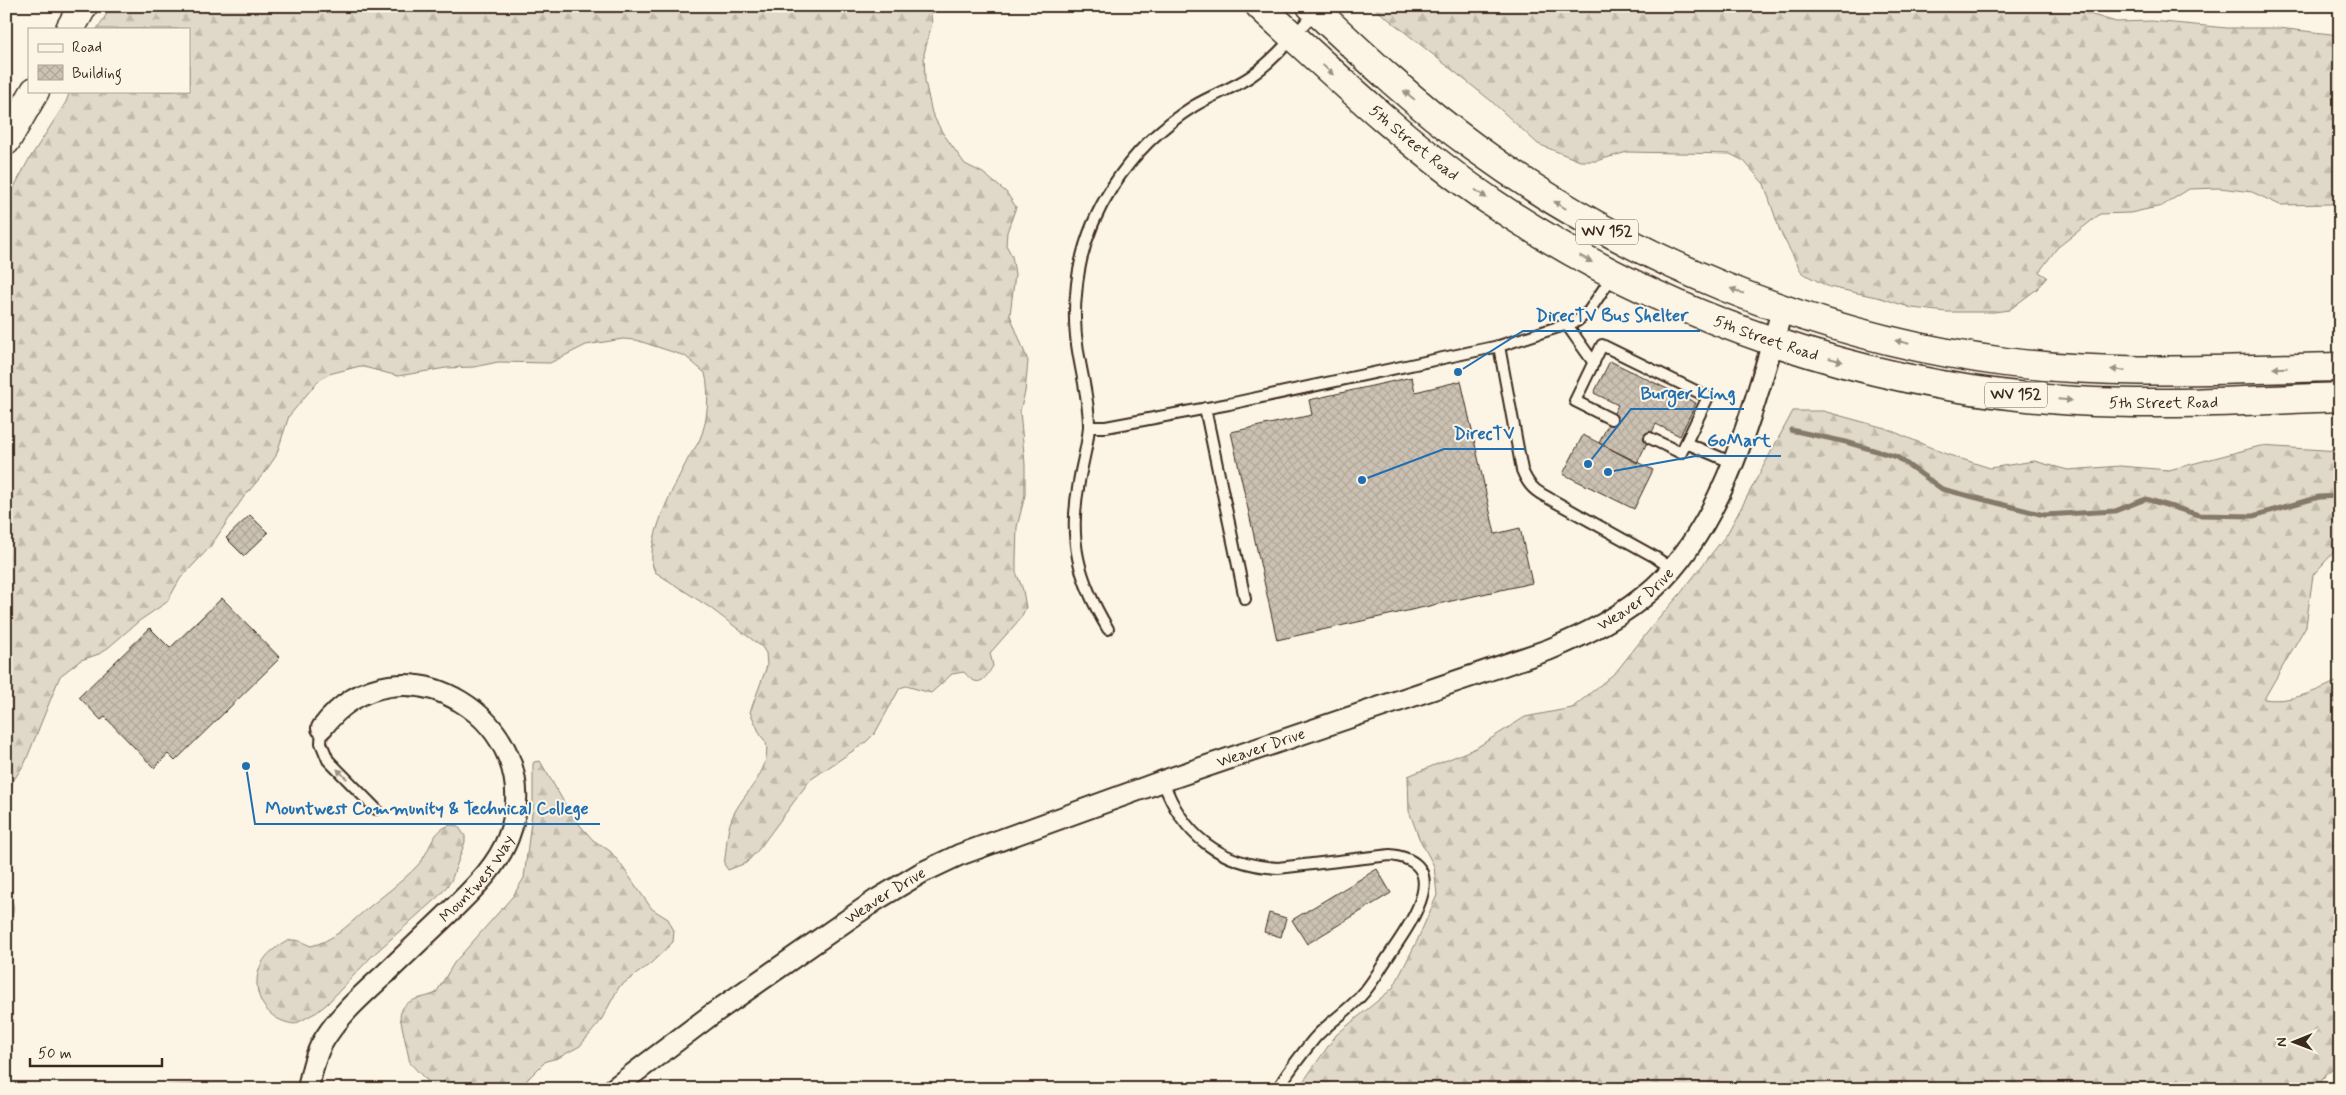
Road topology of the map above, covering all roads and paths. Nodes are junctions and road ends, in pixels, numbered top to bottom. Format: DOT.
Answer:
graph roads {
  1 [pos="83,6"];
  2 [pos="1260,6"];
  3 [pos="1313,9"];
  4 [pos="71,28"];
  5 [pos="1293,36"];
  6 [pos="34,92"];
  7 [pos="6,141"];
  8 [pos="1614,274"];
  9 [pos="1783,308"];
  10 [pos="1567,325"];
  11 [pos="1773,342"];
  12 [pos="1499,346"];
  13 [pos="1594,363"];
  14 [pos="2340,367"];
  15 [pos="2340,397"];
  16 [pos="1205,408"];
  17 [pos="1611,419"];
  18 [pos="1089,427"];
  19 [pos="1650,438"];
  20 [pos="1686,443"];
  21 [pos="1733,463"];
  22 [pos="1672,569"];
  23 [pos="1246,599"];
  24 [pos="1108,629"];
  25 [pos="322,728"];
  26 [pos="1163,781"];
  27 [pos="376,809"];
  28 [pos="308,1089"];
  29 [pos="613,1089"];
  30 [pos="1278,1089"];
  1 -- 4 [label="main road"];
  2 -- 5 [label="main road, 5th Street Road / WV 152"];
  3 -- 5 [label="lane"];
  9 -- 3 [label="main road, 5th Street Road / WV 152, one-way"];
  5 -- 8 [label="main road, 5th Street Road / WV 152, one-way"];
  5 -- 18 [label="lane"];
  6 -- 7 [label="main road"];
  8 -- 10 [label="lane"];
  8 -- 11 [label="main road, 5th Street Road / WV 152"];
  9 -- 11 [label="street, Weaver Drive"];
  14 -- 9 [label="main road, 5th Street Road / WV 152, one-way"];
  10 -- 12 [label="lane"];
  10 -- 13 [label="lane"];
  11 -- 15 [label="main road, 5th Street Road / WV 152, one-way"];
  11 -- 21 [label="street, Weaver Drive"];
  12 -- 16 [label="lane"];
  12 -- 22 [label="lane"];
  13 -- 17 [label="lane"];
  13 -- 20 [label="lane"];
  16 -- 18 [label="lane"];
  16 -- 23 [label="lane"];
  18 -- 24 [label="lane"];
  19 -- 20 [label="lane"];
  20 -- 21 [label="lane"];
  21 -- 22 [label="street, Weaver Drive"];
  22 -- 26 [label="street, Weaver Drive"];
  27 -- 25 [label="lane, one-way"];
  25 -- 28 [label="street, Mountwest Way"];
  26 -- 29 [label="street, Weaver Drive"];
  26 -- 30 [label="lane"];
}
